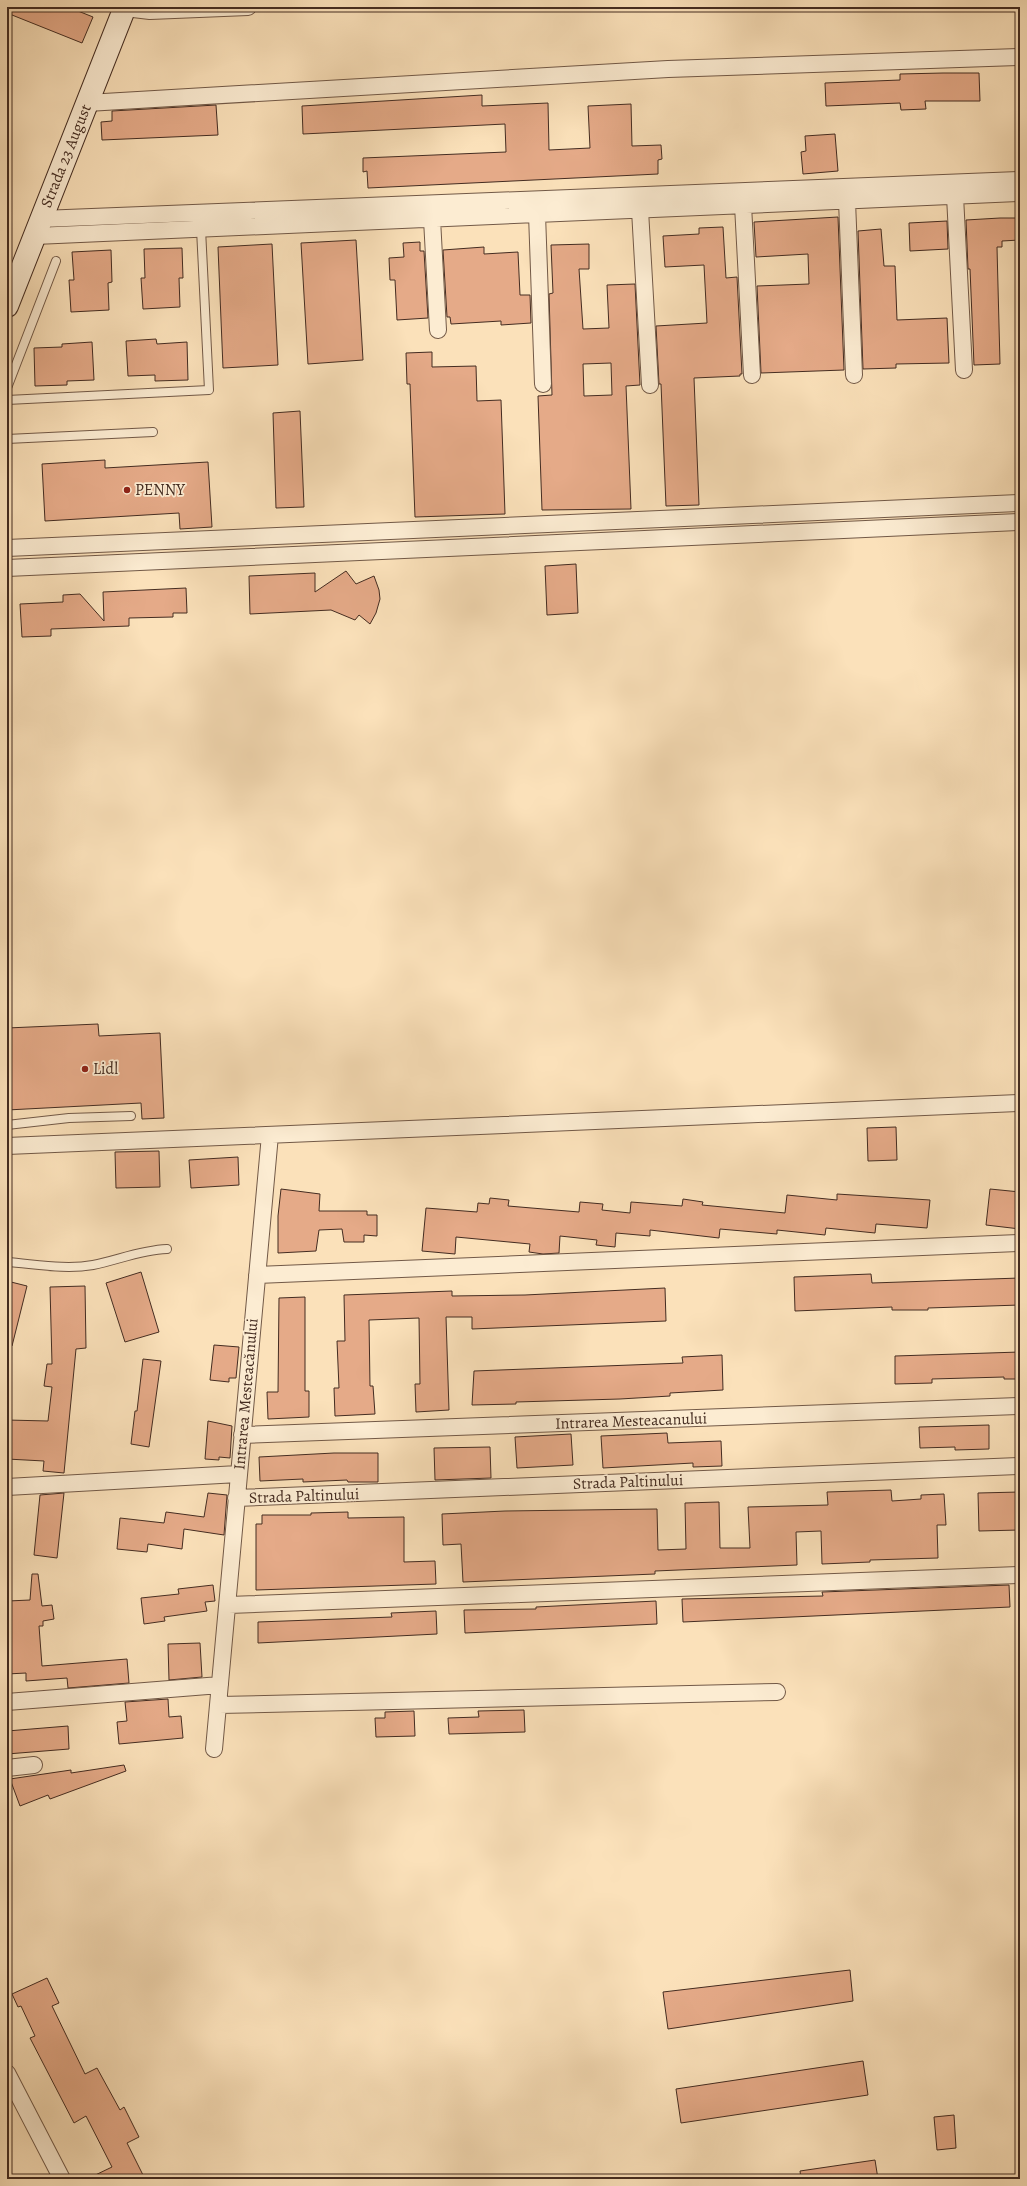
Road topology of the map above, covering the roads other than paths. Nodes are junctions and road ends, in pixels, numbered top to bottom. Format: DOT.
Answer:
graph roads {
  1 [pos="248,7"];
  2 [pos="125,8"];
  3 [pos="1020,57"];
  4 [pos="87,103"];
  5 [pos="1020,180"];
  6 [pos="1020,194"];
  7 [pos="955,196"];
  8 [pos="847,201"];
  9 [pos="743,205"];
  10 [pos="640,210"];
  11 [pos="537,214"];
  12 [pos="432,219"];
  13 [pos="38,228"];
  14 [pos="201,229"];
  15 [pos="56,261"];
  16 [pos="7,306"];
  17 [pos="438,330"];
  18 [pos="964,370"];
  19 [pos="752,375"];
  20 [pos="854,375"];
  21 [pos="543,384"];
  22 [pos="650,385"];
  23 [pos="7,388"];
  24 [pos="7,400"];
  25 [pos="153,432"];
  26 [pos="7,439"];
  27 [pos="1020,503"];
  28 [pos="1020,522"];
  29 [pos="7,548"];
  30 [pos="7,568"];
  31 [pos="1020,1103"];
  32 [pos="131,1116"];
  33 [pos="7,1125"];
  34 [pos="270,1135"];
  35 [pos="7,1146"];
  36 [pos="1020,1243"];
  37 [pos="167,1249"];
  38 [pos="7,1262"];
  39 [pos="257,1275"];
  40 [pos="1020,1406"];
  41 [pos="242,1435"];
  42 [pos="1020,1466"];
  43 [pos="238,1474"];
  44 [pos="7,1487"];
  45 [pos="236,1498"];
  46 [pos="1020,1575"];
  47 [pos="229,1605"];
  48 [pos="220,1685"];
  49 [pos="777,1692"];
  50 [pos="7,1702"];
  51 [pos="219,1705"];
  52 [pos="214,1749"];
  53 [pos="34,1765"];
  54 [pos="7,1768"];
  55 [pos="7,2073"];
  56 [pos="62,2179"];
  1 -- 2 [label="street"];
  2 -- 4 [label="main road, Strada 23 August"];
  3 -- 4 [label="street"];
  4 -- 13 [label="main road, Strada 23 August"];
  5 -- 13 [label="street"];
  6 -- 7 [label="street"];
  7 -- 8 [label="street"];
  7 -- 18 [label="street"];
  8 -- 9 [label="street"];
  8 -- 20 [label="street"];
  9 -- 10 [label="street"];
  9 -- 19 [label="street"];
  10 -- 11 [label="street"];
  10 -- 22 [label="street"];
  11 -- 12 [label="street"];
  11 -- 21 [label="street"];
  12 -- 14 [label="street"];
  12 -- 17 [label="street"];
  13 -- 14 [label="street"];
  13 -- 16 [label="main road, Strada 23 August"];
  14 -- 24 [label="lane"];
  15 -- 23 [label="lane"];
  25 -- 26 [label="lane"];
  27 -- 29 [label="street"];
  28 -- 30 [label="street"];
  31 -- 34 [label="street"];
  32 -- 33 [label="lane"];
  34 -- 35 [label="street"];
  34 -- 39 [label="street, Intrarea Mesteacănului"];
  36 -- 39 [label="street"];
  37 -- 38 [label="lane"];
  39 -- 41 [label="street, Intrarea Mesteacănului"];
  40 -- 41 [label="street, Intrarea Mesteacanului"];
  41 -- 43 [label="street, Intrarea Mesteacănului"];
  42 -- 45 [label="street, Strada Paltinului"];
  43 -- 44 [label="street, Strada Paltinului"];
  43 -- 45 [label="street, Intrarea Mesteacănului"];
  45 -- 47 [label="street, Intrarea Mesteacănului"];
  46 -- 47 [label="street"];
  47 -- 48 [label="street, Intrarea Mesteacănului"];
  48 -- 50 [label="street"];
  48 -- 51 [label="street, Intrarea Mesteacănului"];
  49 -- 51 [label="street"];
  51 -- 52 [label="street, Intrarea Mesteacănului"];
  53 -- 54 [label="street"];
  55 -- 56 [label="street"];
}
